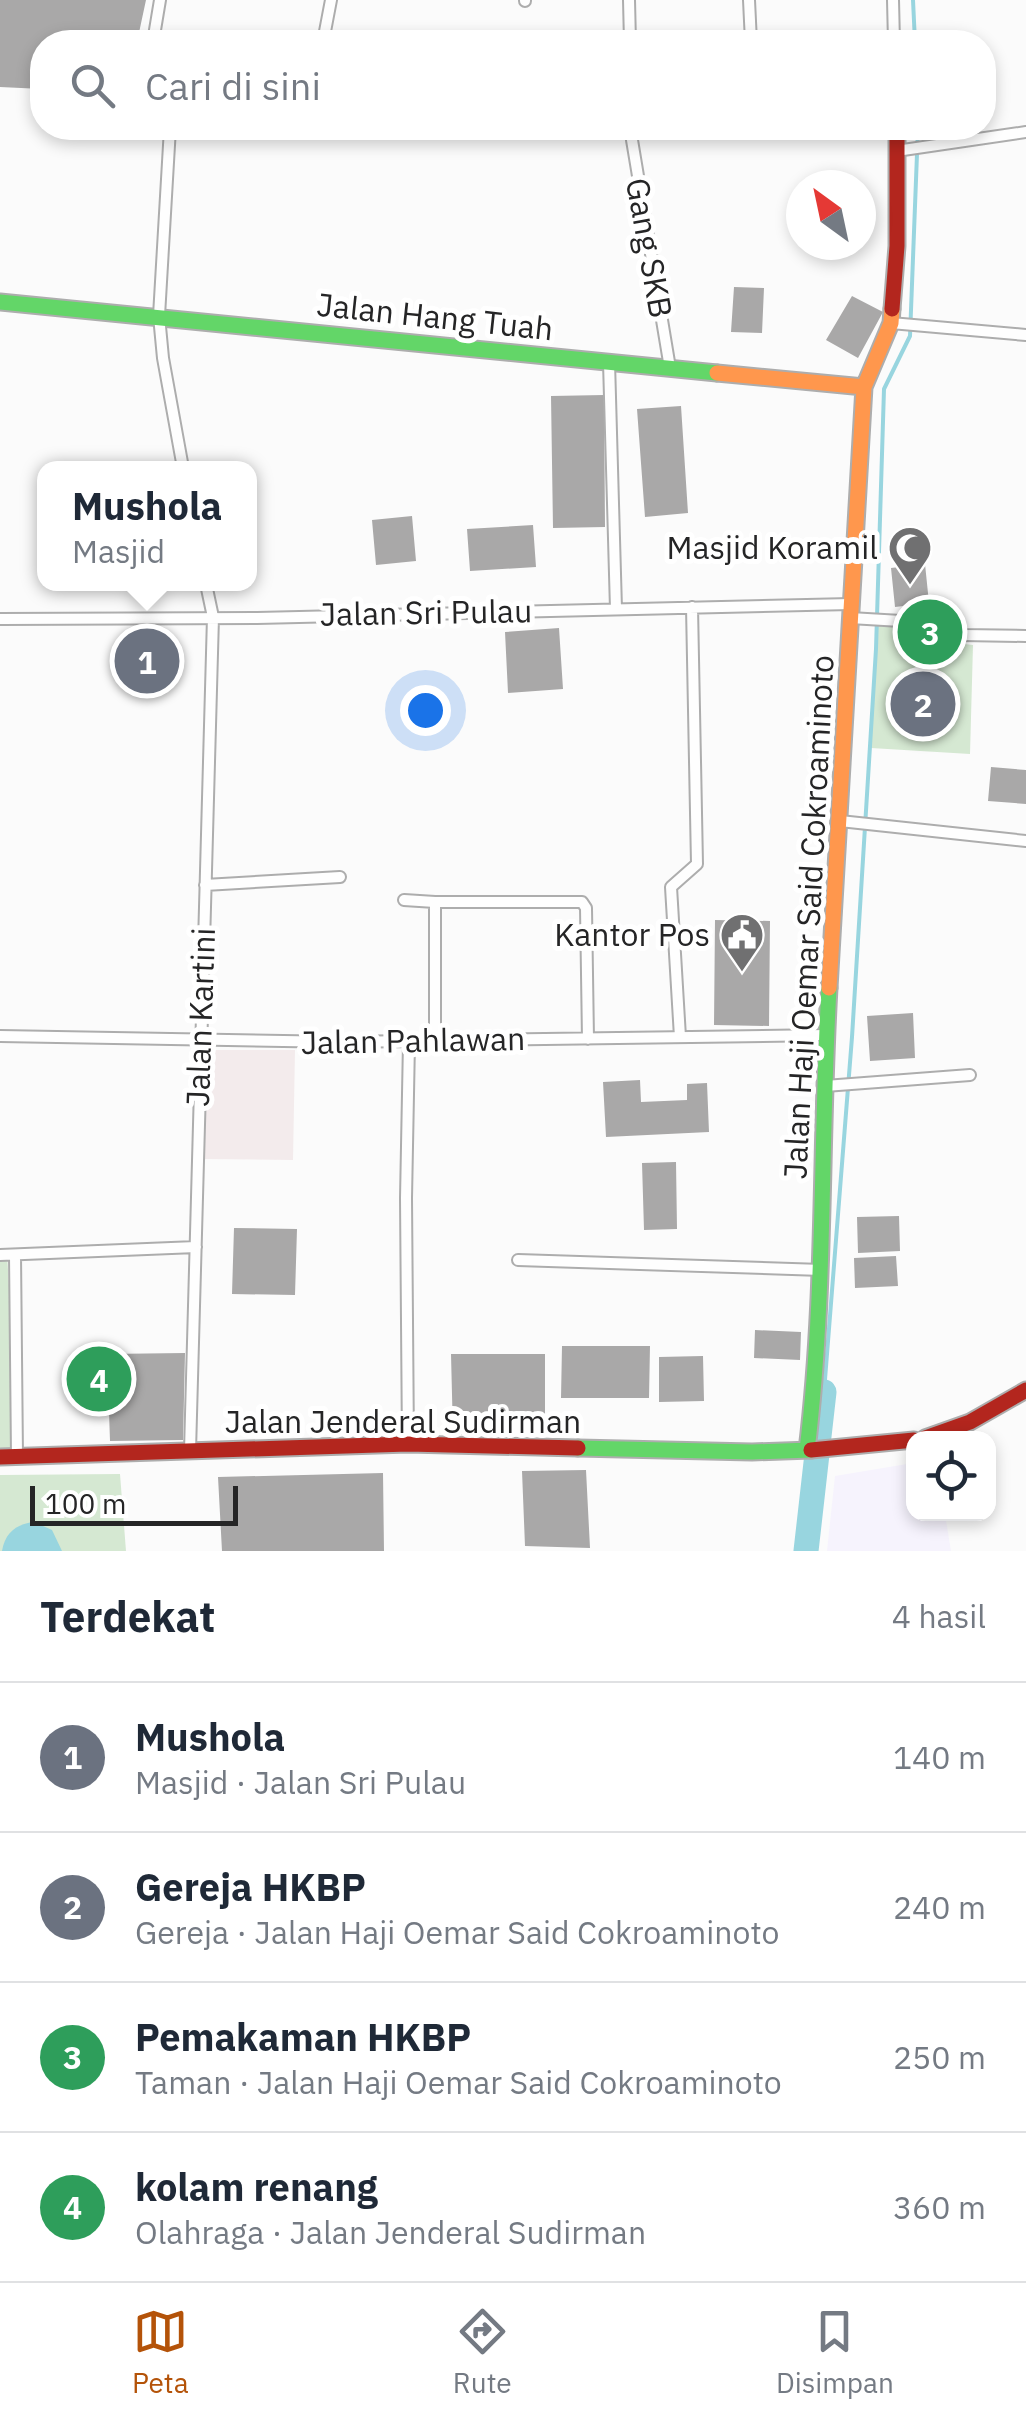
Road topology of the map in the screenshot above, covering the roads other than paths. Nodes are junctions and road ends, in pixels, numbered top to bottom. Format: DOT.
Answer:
graph roads {
  1 [pos="160,0"];
  2 [pos="331,0"];
  3 [pos="629,0"];
  4 [pos="749,0"];
  5 [pos="894,0"];
  6 [pos="155,30"];
  7 [pos="325,30"];
  8 [pos="630,30"];
  9 [pos="750,30"];
  10 [pos="894,30"];
  11 [pos="1026,132"];
  12 [pos="996,137"];
  13 [pos="169,140"];
  14 [pos="632,140"];
  15 [pos="899,140"];
  16 [pos="980,140"];
  17 [pos="900,150"];
  18 [pos="0,302"];
  19 [pos="159,316"];
  20 [pos="895,323"];
  21 [pos="1026,335"];
  22 [pos="609,362"];
  23 [pos="670,368"];
  24 [pos="864,387"];
  25 [pos="182,461"];
  26 [pos="207,591"];
  27 [pos="692,608"];
  28 [pos="616,609"];
  29 [pos="854,613"];
  30 [pos="213,617"];
  31 [pos="0,619"];
  32 [pos="1026,636"];
  33 [pos="845,821"];
  34 [pos="1026,841"];
  35 [pos="340,877"];
  36 [pos="205,886"];
  37 [pos="404,900"];
  38 [pos="435,902"];
  39 [pos="826,1035"];
  40 [pos="0,1036"];
  41 [pos="680,1037"];
  42 [pos="200,1038"];
  43 [pos="588,1039"];
  44 [pos="409,1042"];
  45 [pos="435,1042"];
  46 [pos="970,1075"];
  47 [pos="830,1086"];
  48 [pos="196,1247"];
  49 [pos="0,1255"];
  50 [pos="15,1255"];
  51 [pos="518,1260"];
  52 [pos="822,1270"];
  53 [pos="1026,1390"];
  54 [pos="945,1431"];
  55 [pos="906,1441"];
  56 [pos="408,1444"];
  57 [pos="809,1450"];
  58 [pos="190,1451"];
  59 [pos="8,1457"];
  1 -- 6 [label="street"];
  2 -- 7 [label="street"];
  3 -- 8 [label="street"];
  4 -- 9 [label="street"];
  5 -- 10 [label="street"];
  11 -- 12 [label="street"];
  13 -- 19 [label="street"];
  14 -- 23 [label="street, Gang SKB"];
  15 -- 17 [label="street, Jalan Haji Oemar Said Cokroaminoto"];
  16 -- 17 [label="street"];
  17 -- 20 [label="street, Jalan Haji Oemar Said Cokroaminoto"];
  18 -- 19 [label="street, Jalan Hang Tuah"];
  19 -- 22 [label="street, Jalan Hang Tuah"];
  19 -- 25 [label="street"];
  20 -- 21 [label="street"];
  20 -- 24 [label="street, Jalan Haji Oemar Said Cokroaminoto"];
  22 -- 23 [label="street, Jalan Hang Tuah"];
  22 -- 28 [label="street"];
  23 -- 24 [label="street, Jalan Hang Tuah"];
  24 -- 29 [label="street, Jalan Haji Oemar Said Cokroaminoto"];
  26 -- 30 [label="street, Jalan Kartini"];
  27 -- 28 [label="street, Jalan Sri Pulau"];
  27 -- 29 [label="street, Jalan Sri Pulau"];
  27 -- 41 [label="street"];
  28 -- 30 [label="street, Jalan Sri Pulau"];
  29 -- 32 [label="street, Jalan Sri Pulau"];
  29 -- 33 [label="street, Jalan Haji Oemar Said Cokroaminoto"];
  30 -- 31 [label="street, Jalan Sri Pulau"];
  30 -- 36 [label="street, Jalan Kartini"];
  33 -- 34 [label="street"];
  33 -- 39 [label="street, Jalan Haji Oemar Said Cokroaminoto"];
  35 -- 36 [label="street"];
  36 -- 42 [label="street, Jalan Kartini"];
  37 -- 38 [label="street"];
  38 -- 43 [label="street"];
  38 -- 45 [label="street"];
  39 -- 41 [label="street, Jalan Pahlawan"];
  39 -- 47 [label="street, Jalan Haji Oemar Said Cokroaminoto"];
  40 -- 42 [label="street, Jalan Pahlawan"];
  41 -- 43 [label="street, Jalan Pahlawan"];
  42 -- 44 [label="street, Jalan Pahlawan"];
  42 -- 48 [label="street, Jalan Kartini"];
  43 -- 45 [label="street, Jalan Pahlawan"];
  44 -- 45 [label="street, Jalan Pahlawan"];
  44 -- 56 [label="street"];
  46 -- 47 [label="street"];
  47 -- 52 [label="street, Jalan Haji Oemar Said Cokroaminoto"];
  48 -- 50 [label="street"];
  48 -- 58 [label="street, Jalan Kartini"];
  49 -- 50 [label="street"];
  50 -- 59 [label="street"];
  51 -- 52 [label="street"];
  52 -- 57 [label="street, Jalan Haji Oemar Said Cokroaminoto"];
  53 -- 54 [label="street"];
  55 -- 57 [label="street, Jalan Jenderal Sudirman"];
  56 -- 57 [label="street, Jalan Jenderal Sudirman"];
  56 -- 58 [label="street, Jalan Jenderal Sudirman"];
  58 -- 59 [label="street, Jalan Jenderal Sudirman"];
}
